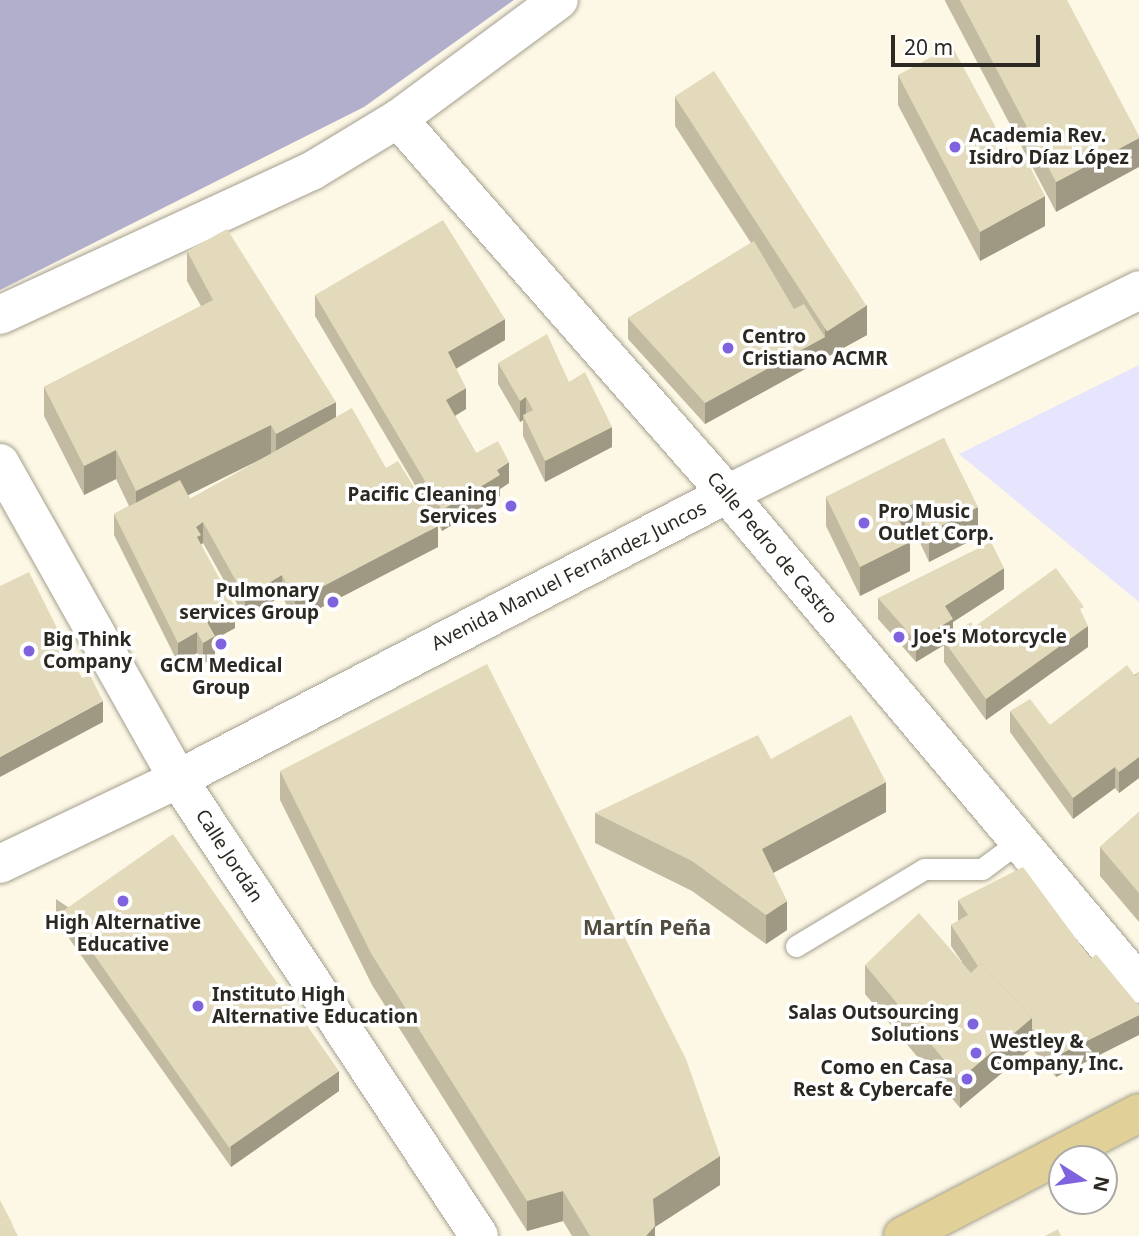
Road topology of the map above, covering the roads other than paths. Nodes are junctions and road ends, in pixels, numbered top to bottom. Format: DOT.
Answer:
graph roads {
  1 [pos="559,0"];
  2 [pos="397,119"];
  3 [pos="1139,290"];
  4 [pos="0,315"];
  5 [pos="0,463"];
  6 [pos="727,494"];
  7 [pos="178,779"];
  8 [pos="1017,843"];
  9 [pos="0,864"];
  10 [pos="796,946"];
  11 [pos="1139,984"];
  12 [pos="1139,1113"];
  13 [pos="479,1236"];
  14 [pos="903,1236"];
  1 -- 2 [label="street"];
  2 -- 4 [label="street"];
  2 -- 6 [label="street, Calle Pedro de Castro"];
  3 -- 6 [label="street, Avenida Manuel Fernández Juncos"];
  5 -- 7 [label="street, Calle Jordán"];
  6 -- 7 [label="street, Avenida Manuel Fernández Juncos"];
  6 -- 8 [label="street, Calle Pedro de Castro"];
  7 -- 9 [label="street, Avenida Manuel Fernández Juncos"];
  7 -- 13 [label="street, Calle Jordán"];
  8 -- 10 [label="lane"];
  8 -- 11 [label="street, Calle Pedro de Castro"];
  12 -- 14 [label="main road"];
}
